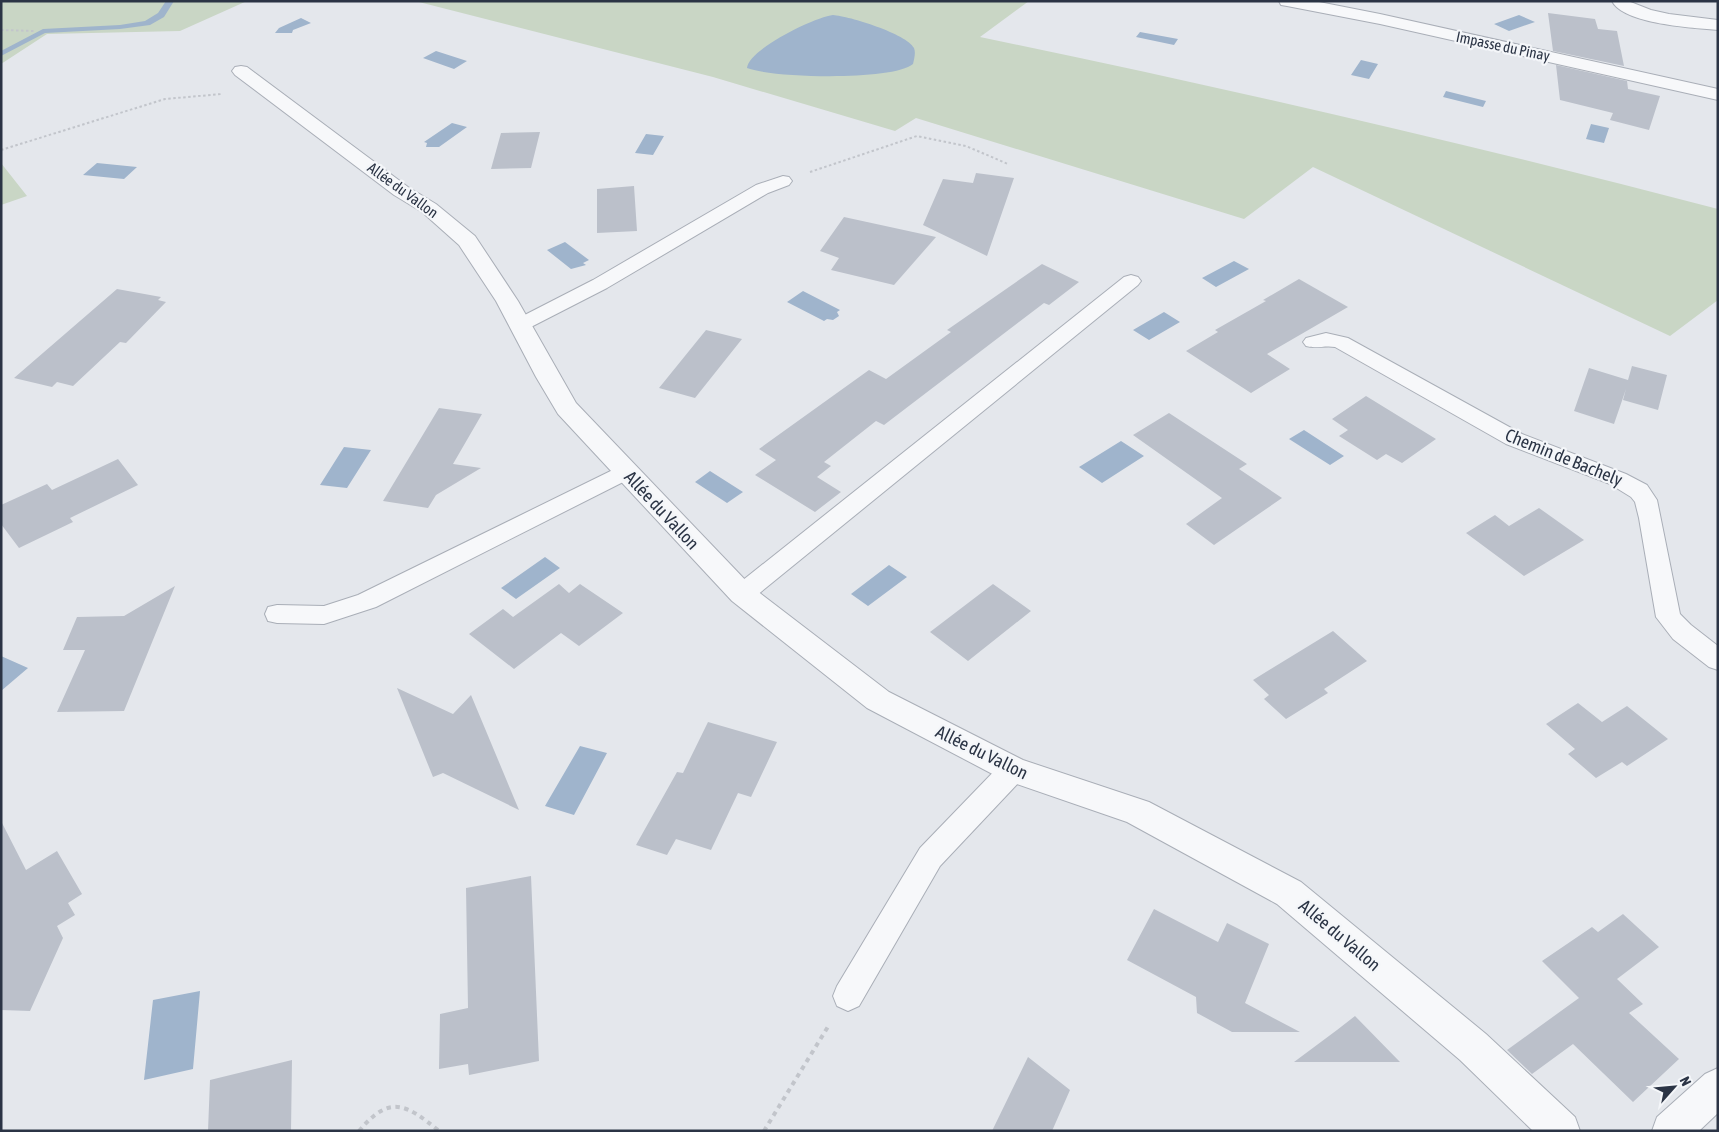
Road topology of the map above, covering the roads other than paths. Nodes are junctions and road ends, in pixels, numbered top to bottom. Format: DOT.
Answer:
graph roads {
  1 [pos="1287,1"];
  2 [pos="1620,1"];
  3 [pos="1718,25"];
  4 [pos="241,71"];
  5 [pos="1718,95"];
  6 [pos="783,181"];
  7 [pos="1131,281"];
  8 [pos="520,325"];
  9 [pos="1313,342"];
  10 [pos="627,471"];
  11 [pos="742,594"];
  12 [pos="277,614"];
  13 [pos="1718,660"];
  14 [pos="1013,770"];
  15 [pos="848,996"];
  16 [pos="1718,1087"];
  17 [pos="1561,1131"];
  18 [pos="1671,1131"];
  1 -- 5 [label="street, Impasse du Pinay"];
  2 -- 3 [label="street"];
  4 -- 8 [label="street, Allée du Vallon"];
  6 -- 8 [label="lane"];
  7 -- 11 [label="lane"];
  8 -- 10 [label="street, Allée du Vallon"];
  9 -- 13 [label="lane, Chemin de Bachely"];
  10 -- 11 [label="street, Allée du Vallon"];
  10 -- 12 [label="lane"];
  11 -- 14 [label="street, Allée du Vallon"];
  14 -- 15 [label="lane"];
  14 -- 17 [label="street, Allée du Vallon"];
  16 -- 18 [label="street"];
}
